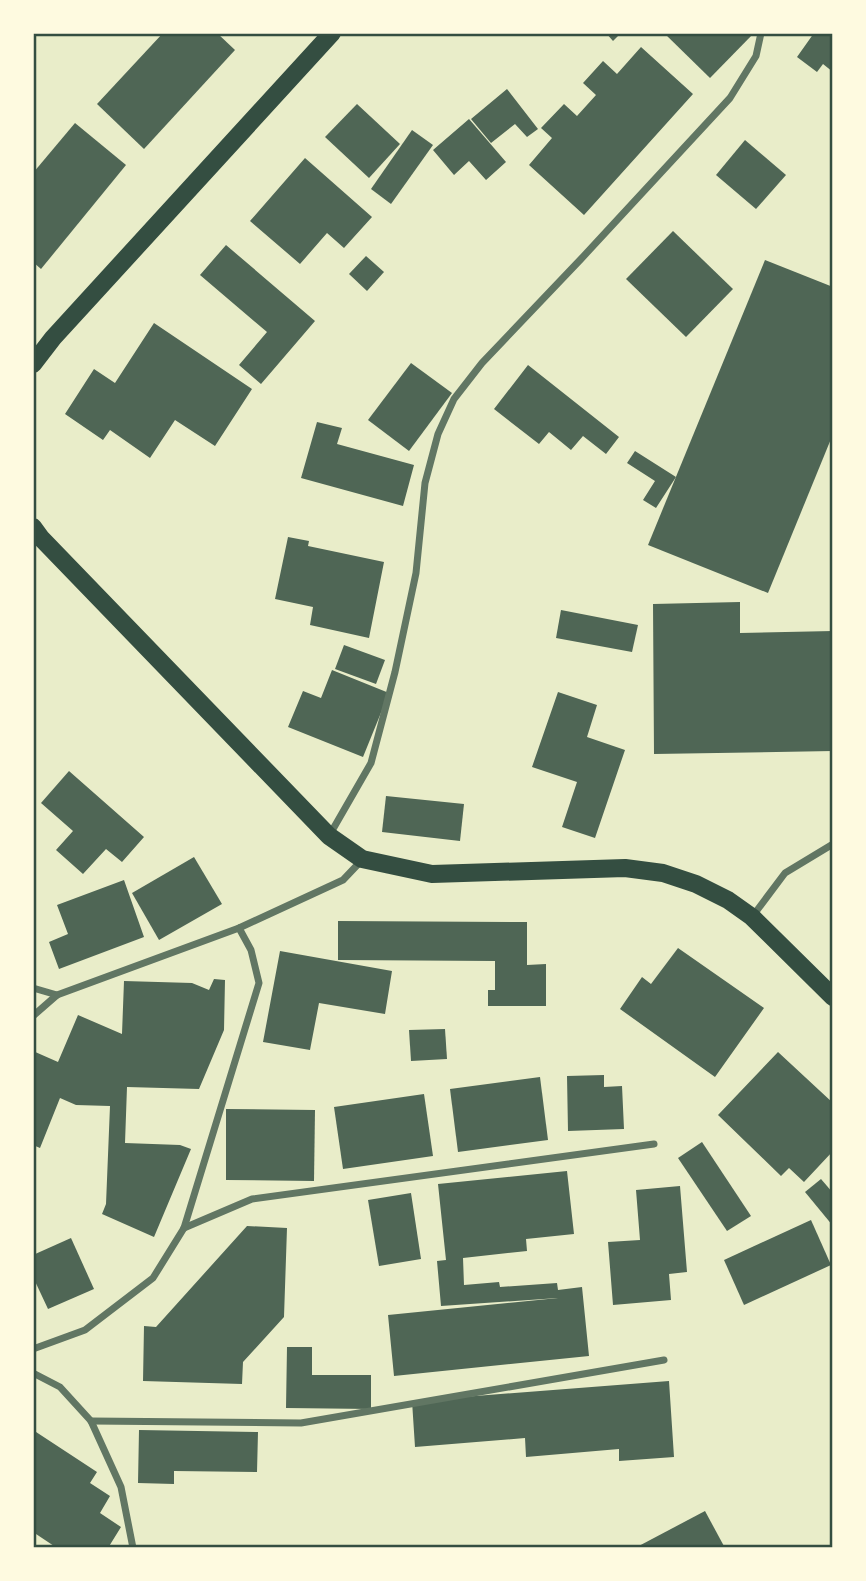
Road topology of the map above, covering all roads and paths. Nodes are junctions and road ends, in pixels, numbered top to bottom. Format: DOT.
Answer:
graph roads {
  1 [pos="332,33"];
  2 [pos="761,33"];
  3 [pos="33,364"];
  4 [pos="33,527"];
  5 [pos="329,836"];
  6 [pos="833,844"];
  7 [pos="362,859"];
  8 [pos="752,917"];
  9 [pos="239,928"];
  10 [pos="33,988"];
  11 [pos="57,995"];
  12 [pos="833,997"];
  13 [pos="33,1016"];
  14 [pos="654,1143"];
  15 [pos="184,1228"];
  16 [pos="33,1349"];
  17 [pos="664,1360"];
  18 [pos="33,1373"];
  19 [pos="91,1421"];
  20 [pos="133,1548"];
  1 -- 3 [label="main road"];
  2 -- 5 [label="street"];
  4 -- 5 [label="main road"];
  5 -- 7 [label="main road"];
  6 -- 8 [label="street"];
  7 -- 8 [label="main road"];
  7 -- 9 [label="street"];
  8 -- 12 [label="main road"];
  9 -- 11 [label="street"];
  9 -- 15 [label="street"];
  10 -- 11 [label="street"];
  11 -- 13 [label="street"];
  14 -- 15 [label="street"];
  15 -- 16 [label="street"];
  17 -- 19 [label="street"];
  18 -- 19 [label="street"];
  19 -- 20 [label="street"];
}
